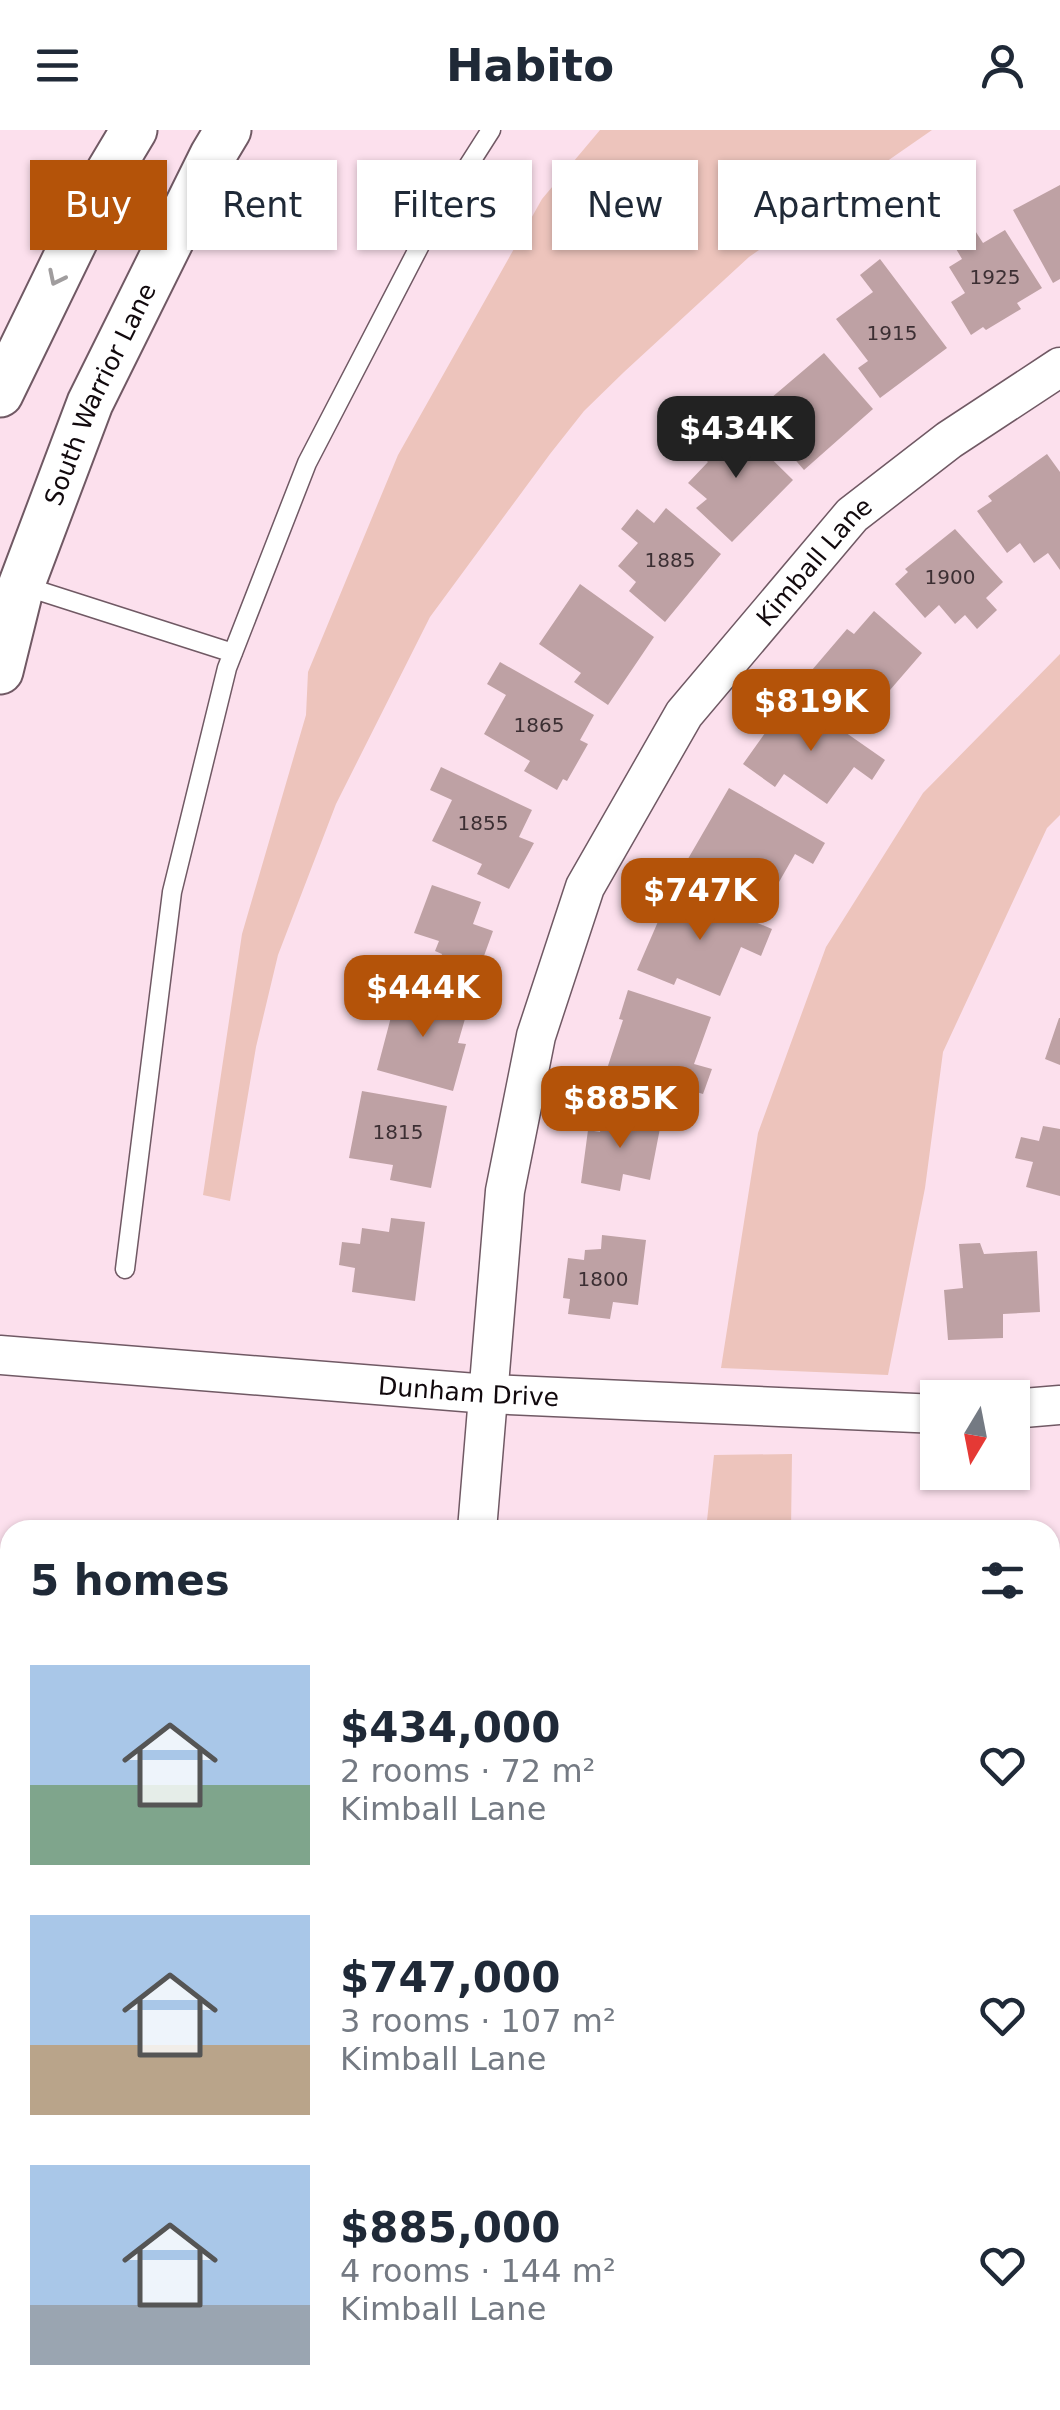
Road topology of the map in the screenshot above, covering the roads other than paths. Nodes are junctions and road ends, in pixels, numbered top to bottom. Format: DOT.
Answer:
graph roads {
  1 [pos="134,130"];
  2 [pos="228,130"];
  3 [pos="491,130"];
  4 [pos="1060,366"];
  5 [pos="0,394"];
  6 [pos="11,582"];
  7 [pos="233,653"];
  8 [pos="0,671"];
  9 [pos="125,1270"];
  10 [pos="0,1355"];
  11 [pos="488,1394"];
  12 [pos="1060,1405"];
  13 [pos="1030,1407"];
  14 [pos="920,1413"];
  15 [pos="479,1520"];
  1 -- 5 [label="street, one-way"];
  2 -- 6 [label="street, South Warrior Lane"];
  3 -- 7 [label="lane"];
  4 -- 11 [label="street, Kimball Lane"];
  6 -- 7 [label="lane"];
  6 -- 8 [label="street, South Warrior Lane"];
  7 -- 9 [label="lane"];
  10 -- 11 [label="street, Dunham Drive"];
  11 -- 14 [label="street, Dunham Drive"];
  11 -- 15 [label="street, Kimball Lane"];
  12 -- 13 [label="street"];
}
